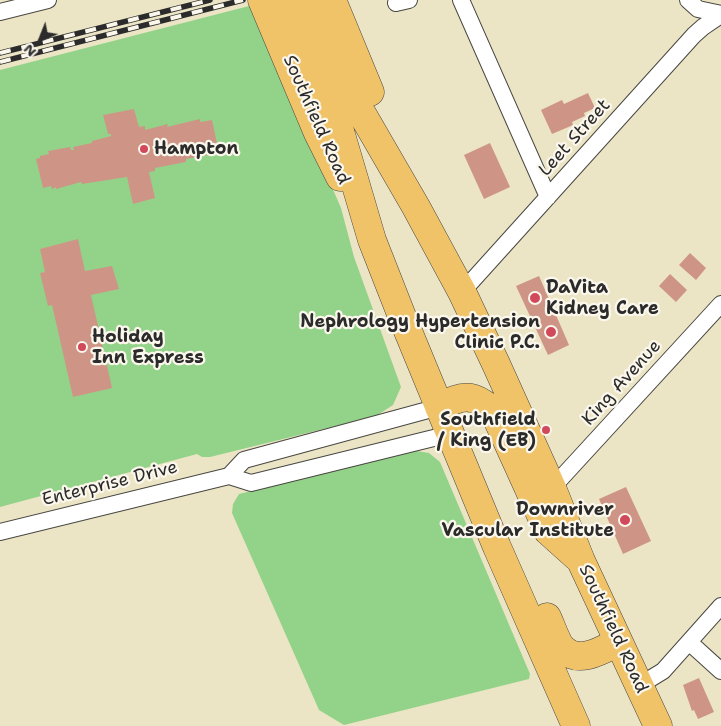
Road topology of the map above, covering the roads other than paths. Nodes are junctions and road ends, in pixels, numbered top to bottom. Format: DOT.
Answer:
graph roads {
  1 [pos="48,0"];
  2 [pos="262,0"];
  3 [pos="283,0"];
  4 [pos="308,0"];
  5 [pos="332,0"];
  6 [pos="461,0"];
  7 [pos="688,0"];
  8 [pos="0,12"];
  9 [pos="721,14"];
  10 [pos="548,197"];
  11 [pos="416,207"];
  12 [pos="372,240"];
  13 [pos="462,292"];
  14 [pos="721,304"];
  15 [pos="440,407"];
  16 [pos="454,444"];
  17 [pos="229,476"];
  18 [pos="552,488"];
  19 [pos="0,532"];
  20 [pos="581,561"];
  21 [pos="721,606"];
  22 [pos="618,642"];
  23 [pos="689,642"];
  24 [pos="721,671"];
  25 [pos="640,684"];
  26 [pos="576,726"];
  27 [pos="658,726"];
  1 -- 8 [label="street"];
  2 -- 12 [label="highway, Southfield Road"];
  3 -- 12 [label="highway, Southfield Road"];
  4 -- 11 [label="highway, Southfield Road"];
  5 -- 11 [label="highway, Southfield Road"];
  6 -- 10 [label="street"];
  7 -- 9 [label="street"];
  9 -- 10 [label="street, Leet Street"];
  10 -- 13 [label="street, Leet Street"];
  11 -- 13 [label="highway, Southfield Road"];
  12 -- 15 [label="highway, Southfield Road"];
  13 -- 18 [label="highway, Southfield Road"];
  14 -- 18 [label="street, King Avenue"];
  15 -- 16 [label="highway, Southfield Road"];
  15 -- 17 [label="street, Enterprise Drive"];
  15 -- 20 [label="highway"];
  16 -- 17 [label="street, Enterprise Drive"];
  16 -- 22 [label="highway"];
  16 -- 26 [label="highway, Southfield Road"];
  17 -- 19 [label="street, Enterprise Drive"];
  18 -- 20 [label="highway, Southfield Road"];
  20 -- 22 [label="highway, Southfield Road"];
  21 -- 23 [label="street"];
  22 -- 25 [label="highway, Southfield Road"];
  23 -- 24 [label="street"];
  23 -- 25 [label="street"];
  25 -- 27 [label="highway, Southfield Road"];
}
